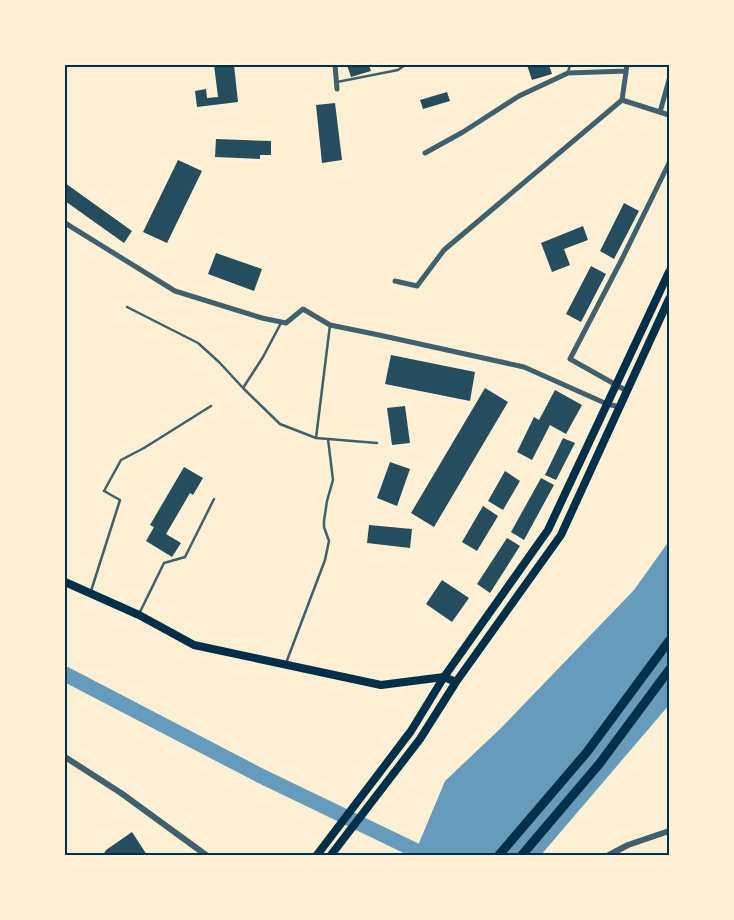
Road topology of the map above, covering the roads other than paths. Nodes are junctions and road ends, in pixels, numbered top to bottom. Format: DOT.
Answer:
graph roads {
  1 [pos="335,65"];
  2 [pos="405,65"];
  3 [pos="570,65"];
  4 [pos="626,68"];
  5 [pos="568,73"];
  6 [pos="669,80"];
  7 [pos="337,82"];
  8 [pos="338,89"];
  9 [pos="622,100"];
  10 [pos="660,112"];
  11 [pos="669,116"];
  12 [pos="425,153"];
  13 [pos="669,163"];
  14 [pos="65,223"];
  15 [pos="669,272"];
  16 [pos="394,280"];
  17 [pos="669,299"];
  18 [pos="127,308"];
  19 [pos="282,322"];
  20 [pos="330,325"];
  21 [pos="616,385"];
  22 [pos="243,388"];
  23 [pos="627,390"];
  24 [pos="607,404"];
  25 [pos="211,406"];
  26 [pos="620,407"];
  27 [pos="316,438"];
  28 [pos="328,439"];
  29 [pos="377,443"];
  30 [pos="214,499"];
  31 [pos="65,582"];
  32 [pos="90,593"];
  33 [pos="139,614"];
  34 [pos="669,642"];
  35 [pos="286,665"];
  36 [pos="669,670"];
  37 [pos="444,677"];
  38 [pos="456,682"];
  39 [pos="65,757"];
  40 [pos="669,831"];
  41 [pos="206,855"];
  42 [pos="318,855"];
  43 [pos="331,855"];
  44 [pos="499,855"];
  45 [pos="522,855"];
  46 [pos="609,855"];
  1 -- 7 [label="street"];
  2 -- 7 [label="lane"];
  3 -- 5 [label="lane"];
  4 -- 5 [label="street"];
  4 -- 9 [label="street"];
  5 -- 12 [label="street"];
  6 -- 10 [label="street"];
  7 -- 8 [label="street"];
  9 -- 10 [label="street"];
  9 -- 16 [label="street"];
  10 -- 11 [label="street"];
  13 -- 21 [label="street"];
  14 -- 19 [label="street"];
  15 -- 21 [label="highway"];
  17 -- 23 [label="highway"];
  18 -- 22 [label="lane"];
  19 -- 20 [label="street"];
  19 -- 22 [label="lane"];
  20 -- 24 [label="street"];
  20 -- 27 [label="lane"];
  21 -- 23 [label="street"];
  21 -- 24 [label="highway"];
  22 -- 27 [label="lane"];
  23 -- 26 [label="highway"];
  24 -- 26 [label="street"];
  24 -- 37 [label="highway"];
  25 -- 32 [label="lane"];
  26 -- 38 [label="highway"];
  27 -- 28 [label="lane"];
  28 -- 29 [label="lane"];
  28 -- 35 [label="lane"];
  30 -- 33 [label="lane"];
  31 -- 32 [label="highway"];
  32 -- 33 [label="highway"];
  33 -- 35 [label="highway"];
  34 -- 44 [label="highway"];
  35 -- 37 [label="highway"];
  36 -- 45 [label="highway"];
  37 -- 38 [label="highway"];
  37 -- 42 [label="highway"];
  38 -- 43 [label="highway"];
  39 -- 41 [label="street"];
  40 -- 46 [label="street"];
}
